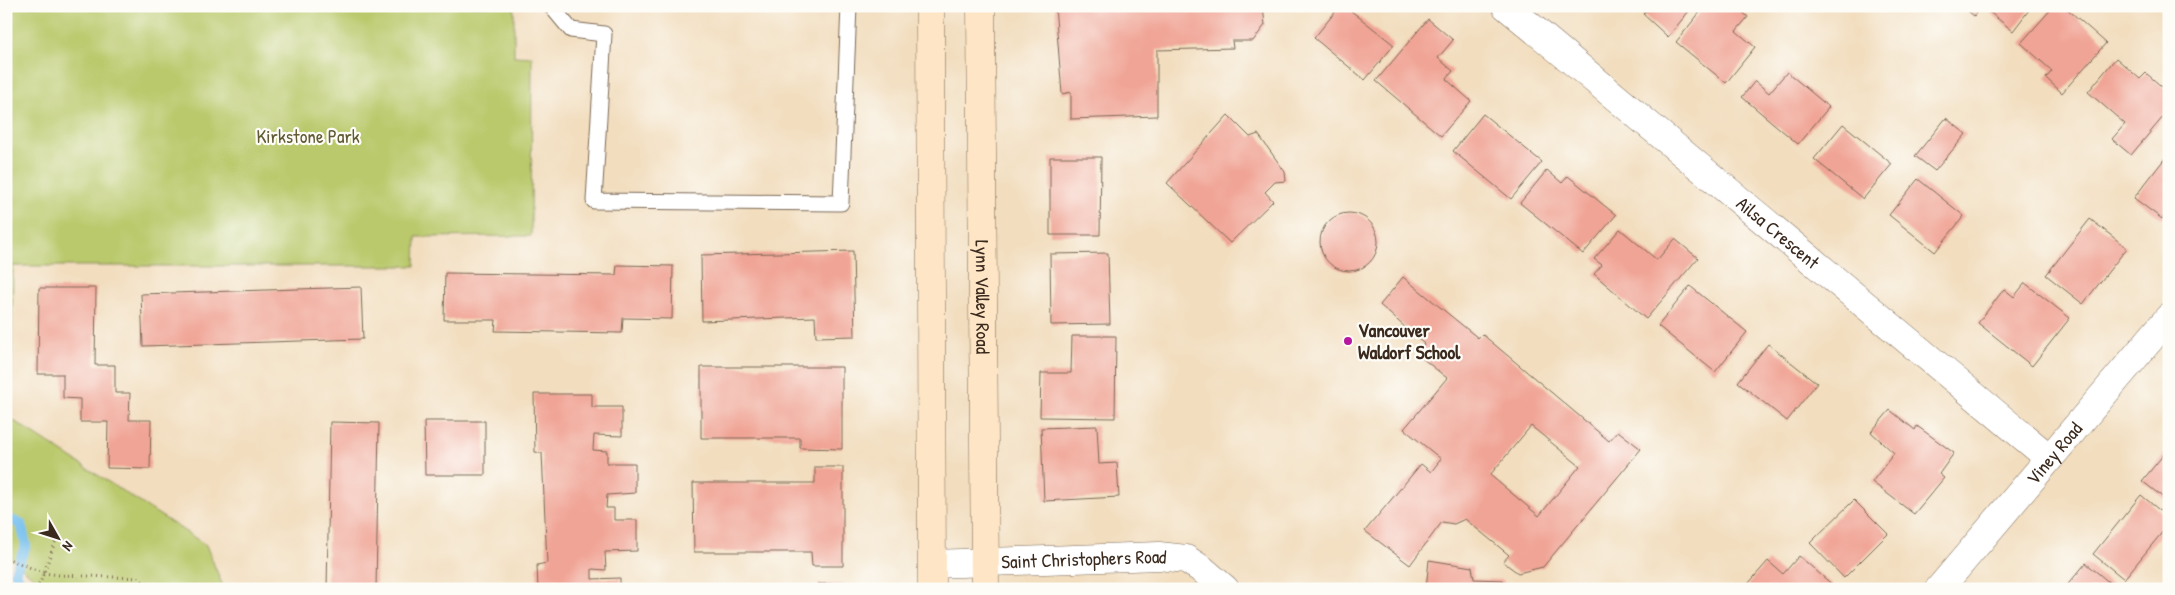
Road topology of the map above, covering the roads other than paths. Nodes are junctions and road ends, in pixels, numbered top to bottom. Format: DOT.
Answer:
graph roads {
  1 [pos="551,6"];
  2 [pos="849,6"];
  3 [pos="930,6"];
  4 [pos="981,6"];
  5 [pos="1506,6"];
  6 [pos="2169,317"];
  7 [pos="2049,458"];
  8 [pos="985,561"];
  9 [pos="933,576"];
  10 [pos="985,589"];
  11 [pos="1224,589"];
  12 [pos="1939,589"];
  1 -- 2 [label="lane"];
  3 -- 9 [label="main road"];
  4 -- 8 [label="main road, Lynn Valley Road"];
  5 -- 7 [label="street, Ailsa Crescent"];
  6 -- 7 [label="street, Viney Road"];
  7 -- 12 [label="street, Viney Road"];
  8 -- 9 [label="street, Saint Christophers Road"];
  8 -- 10 [label="main road, Lynn Valley Road"];
  8 -- 11 [label="street, Saint Christophers Road"];
}
